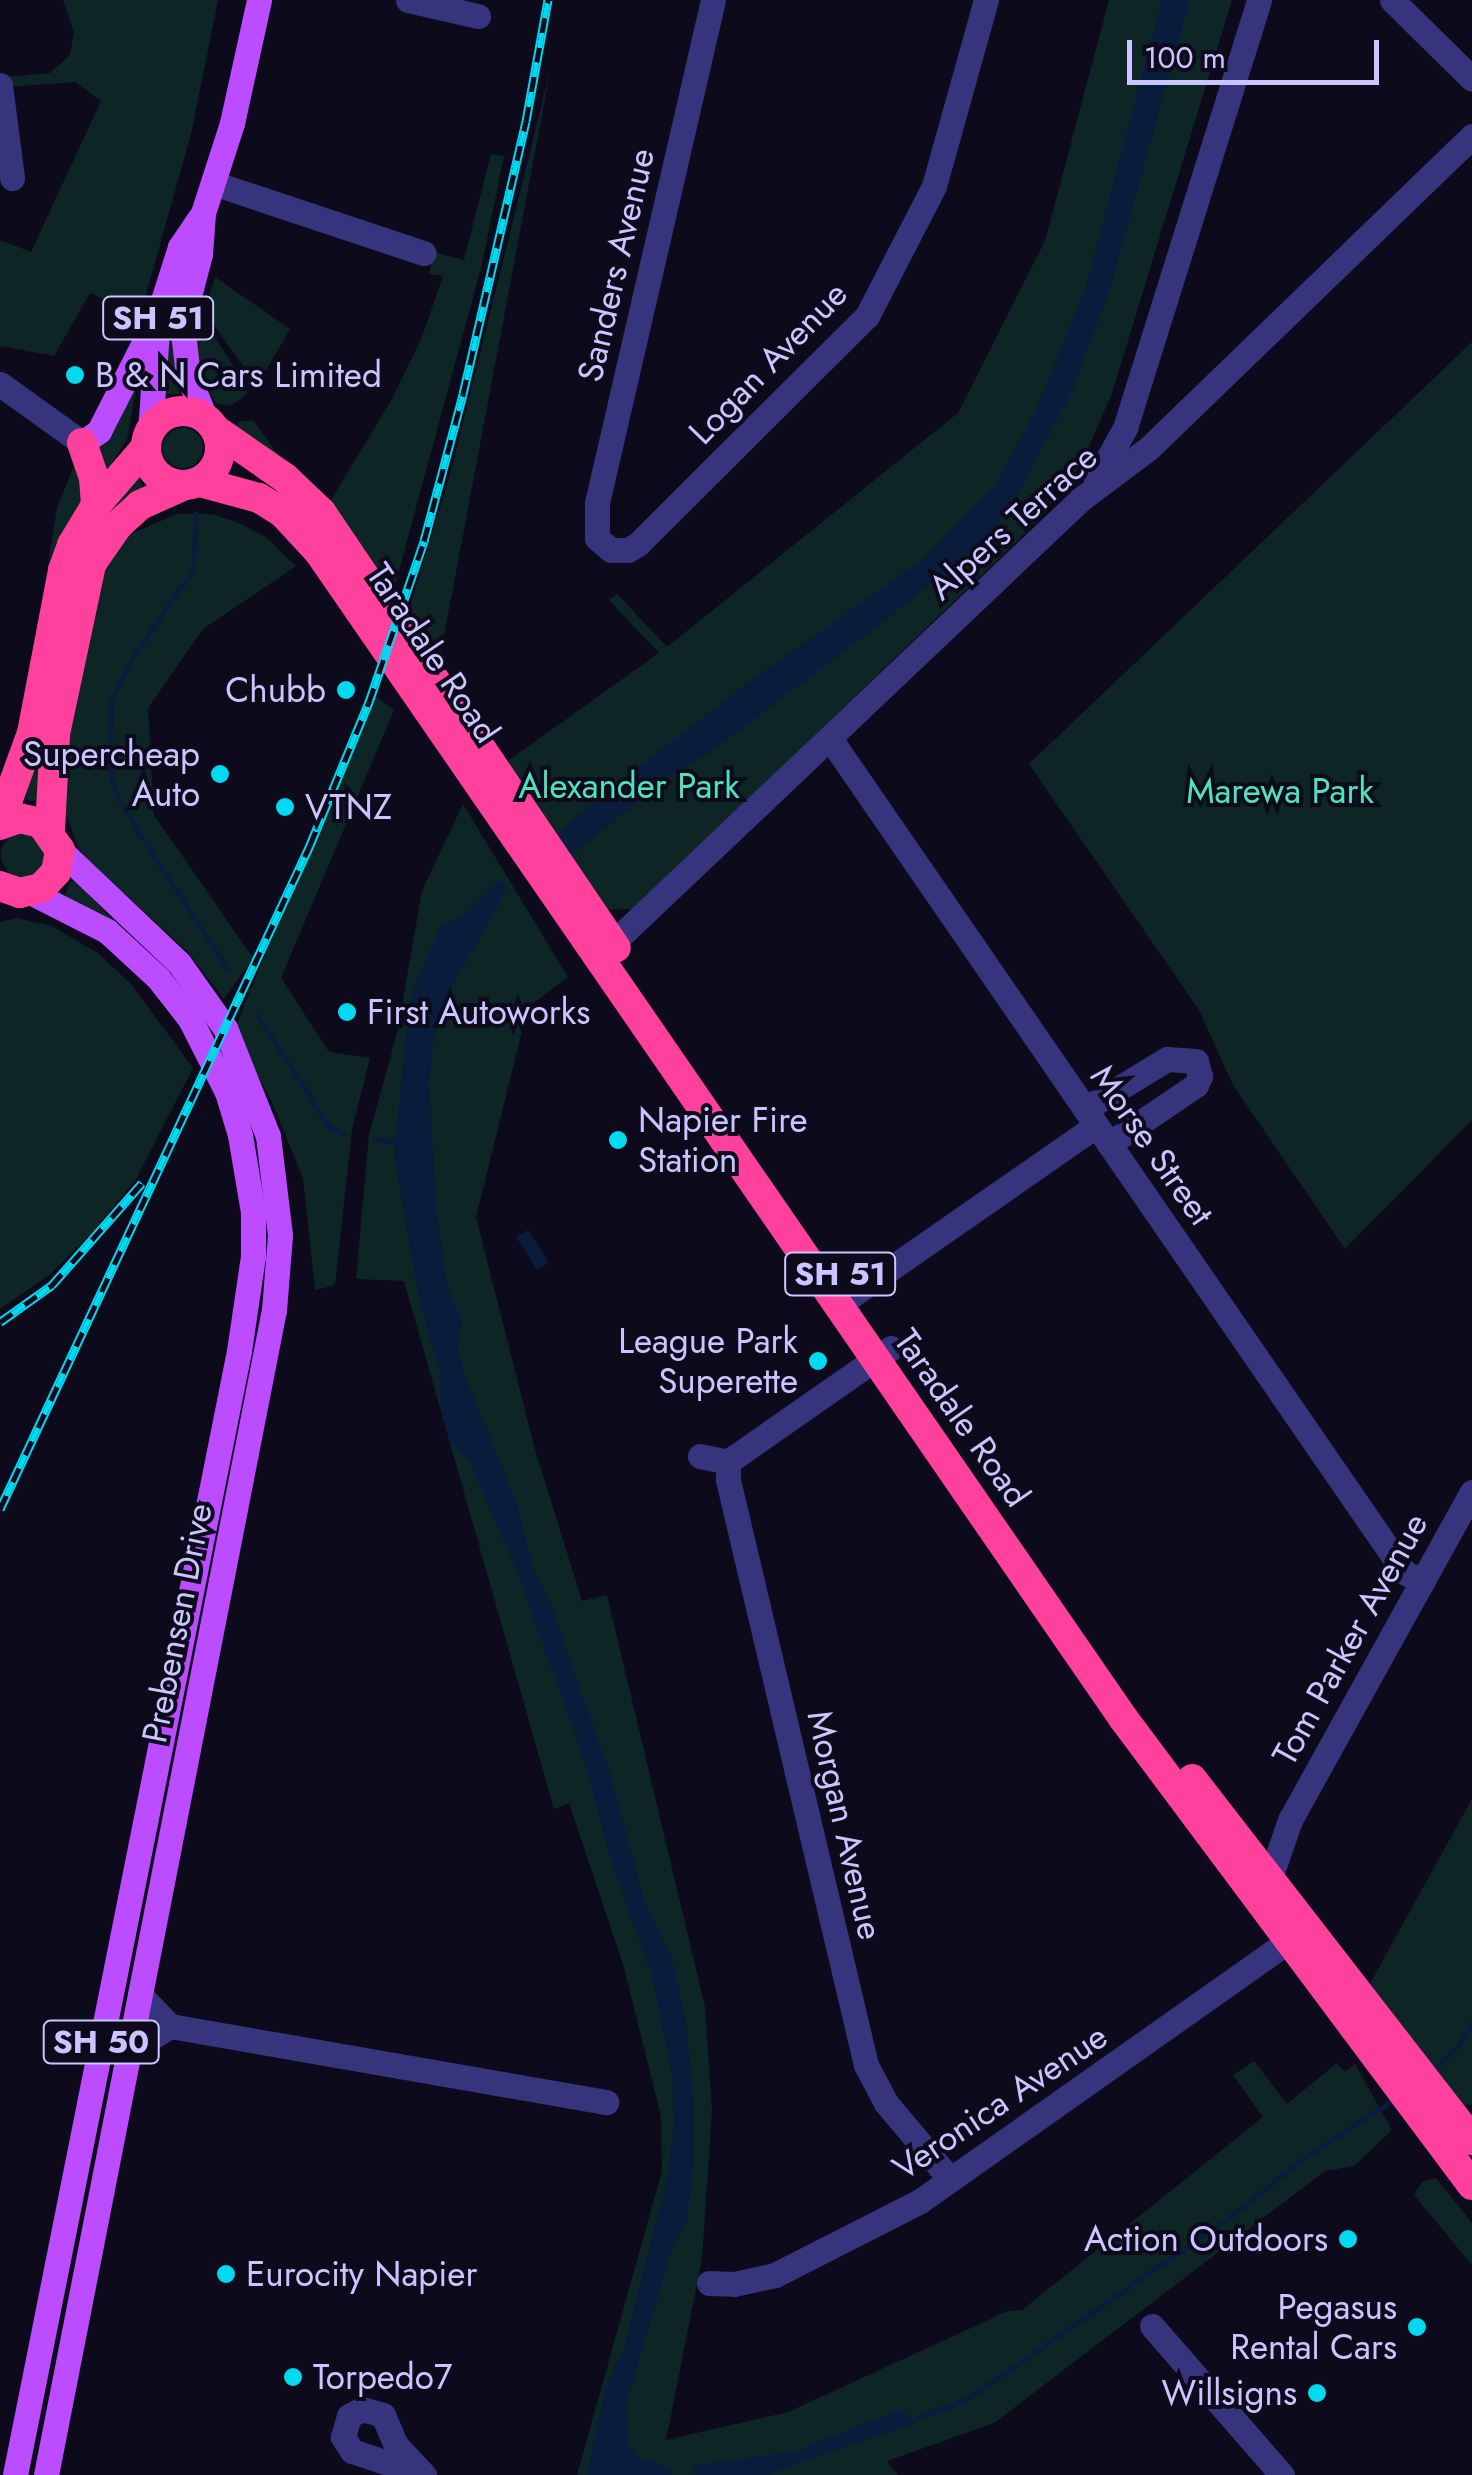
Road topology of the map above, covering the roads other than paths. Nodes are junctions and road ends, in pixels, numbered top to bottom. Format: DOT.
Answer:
graph roads {
  1 [pos="259,0"];
  2 [pos="408,0"];
  3 [pos="713,0"];
  4 [pos="986,0"];
  5 [pos="1259,0"];
  6 [pos="1392,0"];
  7 [pos="478,16"];
  8 [pos="1472,78"];
  9 [pos="0,84"];
  10 [pos="1472,136"];
  11 [pos="12,178"];
  12 [pos="213,183"];
  13 [pos="203,213"];
  14 [pos="424,253"];
  15 [pos="158,316"];
  16 [pos="0,384"];
  17 [pos="1134,400"];
  18 [pos="1190,404"];
  19 [pos="211,425"];
  20 [pos="148,440"];
  21 [pos="82,443"];
  22 [pos="192,483"];
  23 [pos="1081,500"];
  24 [pos="96,505"];
  25 [pos="601,544"];
  26 [pos="831,740"];
  27 [pos="0,823"];
  28 [pos="55,840"];
  29 [pos="10,891"];
  30 [pos="606,951"];
  31 [pos="1097,1126"];
  32 [pos="846,1299"];
  33 [pos="883,1353"];
  34 [pos="700,1456"];
  35 [pos="728,1462"];
  36 [pos="1472,1492"];
  37 [pos="1423,1582"];
  38 [pos="1290,1820"];
  39 [pos="1232,1831"];
  40 [pos="1269,1881"];
  41 [pos="1298,1934"];
  42 [pos="140,1995"];
  43 [pos="170,2026"];
  44 [pos="129,2051"];
  45 [pos="606,2102"];
  46 [pos="1468,2159"];
  47 [pos="950,2179"];
  48 [pos="710,2283"];
  49 [pos="1152,2326"];
  50 [pos="390,2428"];
  51 [pos="367,2456"];
  52 [pos="15,2475"];
  53 [pos="46,2475"];
  54 [pos="424,2475"];
  55 [pos="1282,2475"];
  1 -- 12 [label="main road, SH 51"];
  2 -- 7 [label="street"];
  3 -- 25 [label="street, Sanders Avenue"];
  4 -- 25 [label="street, Logan Avenue"];
  5 -- 17 [label="street"];
  6 -- 8 [label="street"];
  9 -- 11 [label="street"];
  10 -- 18 [label="street, Alpers Terrace"];
  12 -- 13 [label="main road, SH 51"];
  12 -- 14 [label="street"];
  13 -- 15 [label="main road, SH 51"];
  13 -- 19 [label="main road, SH 51"];
  15 -- 20 [label="main road, SH 51"];
  15 -- 21 [label="main road"];
  16 -- 21 [label="street"];
  17 -- 18 [label="street"];
  17 -- 23 [label="street"];
  18 -- 23 [label="street, Alpers Terrace"];
  19 -- 20 [label="highway"];
  19 -- 22 [label="highway"];
  19 -- 30 [label="highway, Taradale Road / SH 51"];
  20 -- 22 [label="highway, SH 51"];
  20 -- 24 [label="highway"];
  21 -- 24 [label="highway"];
  22 -- 28 [label="highway"];
  22 -- 30 [label="highway, Taradale Road / SH 51"];
  23 -- 26 [label="street, Alpers Terrace"];
  24 -- 27 [label="highway"];
  26 -- 30 [label="street, Alpers Terrace"];
  26 -- 31 [label="street, Morse Street"];
  27 -- 28 [label="highway"];
  28 -- 29 [label="highway, SH 50"];
  28 -- 42 [label="main road, Prebensen Drive / SH 50"];
  29 -- 52 [label="main road, Prebensen Drive / SH 50"];
  30 -- 32 [label="highway, Taradale Road / SH 51"];
  31 -- 32 [label="street"];
  31 -- 37 [label="street, Morse Street"];
  32 -- 33 [label="highway, Taradale Road / SH 51"];
  33 -- 35 [label="street"];
  33 -- 39 [label="highway, Taradale Road / SH 51"];
  33 -- 41 [label="highway, Taradale Road / SH 51"];
  34 -- 35 [label="street"];
  35 -- 47 [label="street, Morgan Avenue"];
  36 -- 37 [label="street, Tom Parker Avenue"];
  37 -- 38 [label="street, Tom Parker Avenue"];
  38 -- 39 [label="street, Tom Parker Avenue"];
  38 -- 40 [label="street, Tom Parker Avenue"];
  39 -- 40 [label="highway, Taradale Road / SH 51"];
  40 -- 41 [label="highway, Taradale Road / SH 51"];
  41 -- 46 [label="highway, Taradale Road / SH 51"];
  41 -- 47 [label="street, Veronica Avenue"];
  42 -- 43 [label="street"];
  42 -- 44 [label="main road, Prebensen Drive / SH 50"];
  43 -- 44 [label="street"];
  43 -- 45 [label="street"];
  44 -- 53 [label="main road, Prebensen Drive / SH 50"];
  47 -- 48 [label="street, Veronica Avenue"];
  49 -- 55 [label="street"];
  50 -- 51 [label="street"];
  50 -- 51 [label="street"];
  50 -- 54 [label="street"];
  51 -- 54 [label="street"];
}
